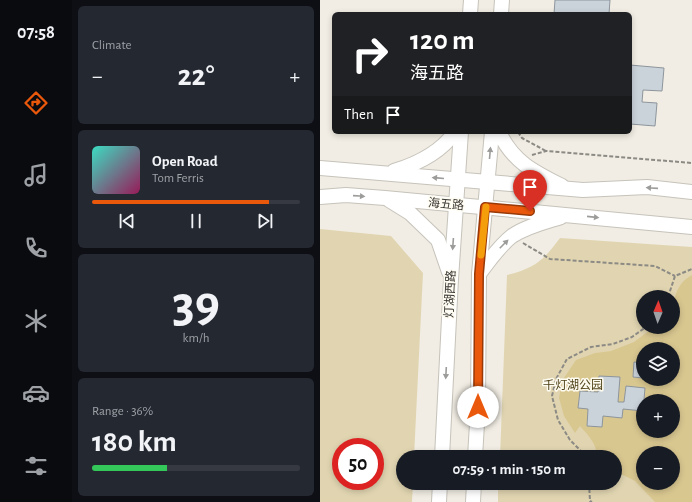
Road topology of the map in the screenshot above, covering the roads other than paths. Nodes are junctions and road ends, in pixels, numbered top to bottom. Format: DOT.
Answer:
graph roads {
  1 [pos="471,0"];
  2 [pos="502,0"];
  3 [pos="470,12"];
  4 [pos="501,12"];
  5 [pos="453,134"];
  6 [pos="462,134"];
  7 [pos="492,134"];
  8 [pos="500,134"];
  9 [pos="320,168"];
  10 [pos="388,173"];
  11 [pos="457,179"];
  12 [pos="487,182"];
  13 [pos="570,189"];
  14 [pos="691,192"];
  15 [pos="320,197"];
  16 [pos="385,198"];
  17 [pos="456,205"];
  18 [pos="485,207"];
  19 [pos="570,215"];
  20 [pos="690,227"];
  21 [pos="479,274"];
  22 [pos="451,279"];
  23 [pos="442,450"];
  24 [pos="475,450"];
  25 [pos="440,490"];
  26 [pos="474,490"];
  27 [pos="439,502"];
  28 [pos="473,502"];
  1 -- 3 [label="main road"];
  2 -- 4 [label="main road"];
  5 -- 10 [label="main road"];
  6 -- 11 [label="main road, 灯湖西路"];
  12 -- 7 [label="main road, one-way"];
  8 -- 13 [label="main road"];
  9 -- 10 [label="main road"];
  11 -- 10 [label="main road, one-way"];
  11 -- 12 [label="main road"];
  11 -- 17 [label="main road, 灯湖西路"];
  12 -- 13 [label="main road"];
  12 -- 18 [label="main road"];
  14 -- 13 [label="main road, one-way"];
  15 -- 16 [label="main road, 海五路, one-way"];
  16 -- 17 [label="main road, 海五路"];
  16 -- 22 [label="main road"];
  17 -- 18 [label="main road, 海五路"];
  17 -- 22 [label="main road, 灯湖西路, one-way"];
  18 -- 19 [label="main road, 海五路"];
  18 -- 21 [label="main road"];
  19 -- 20 [label="main road, 海五路, one-way"];
  21 -- 19 [label="main road, one-way"];
  21 -- 24 [label="main road"];
  22 -- 23 [label="main road, 灯湖西路, one-way"];
  25 -- 27 [label="main road"];
  26 -- 28 [label="main road"];
}
